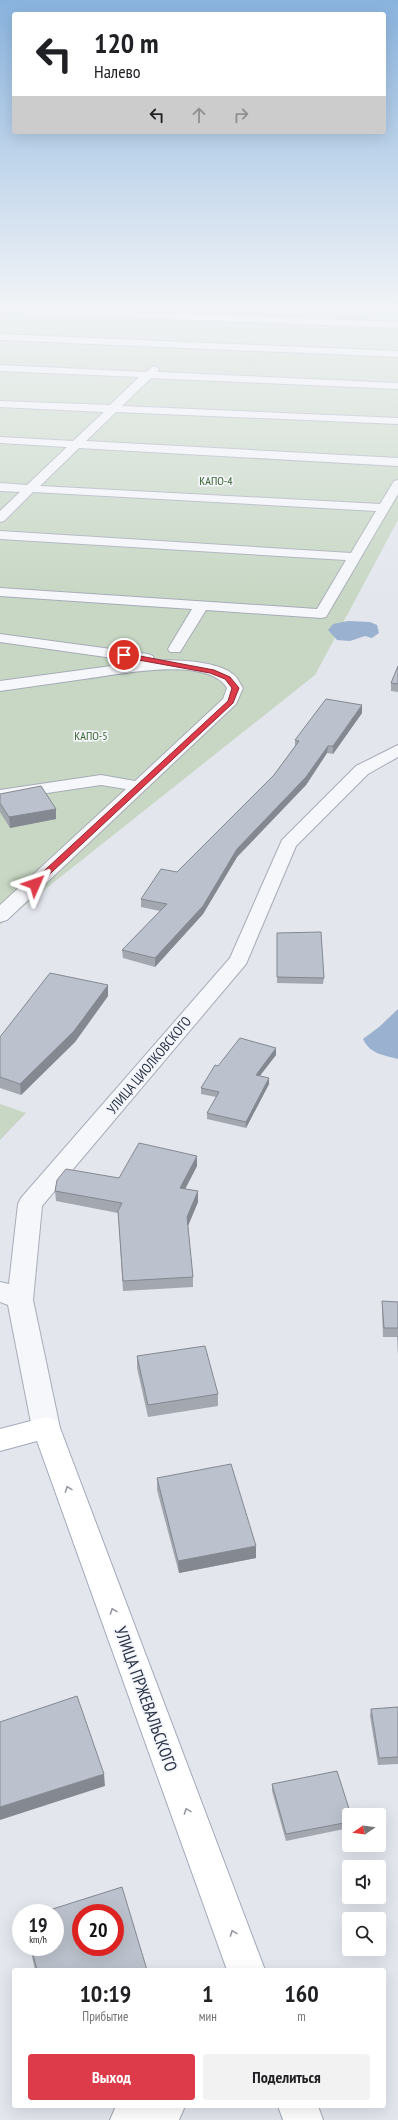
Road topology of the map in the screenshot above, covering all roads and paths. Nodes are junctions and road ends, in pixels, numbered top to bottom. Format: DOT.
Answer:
graph roads {
  1 [pos="120,402"];
  2 [pos="0,404"];
  3 [pos="114,408"];
  4 [pos="398,421"];
  5 [pos="0,440"];
  6 [pos="76,444"];
  7 [pos="398,462"];
  8 [pos="398,484"];
  9 [pos="0,488"];
  10 [pos="30,489"];
  11 [pos="384,508"];
  12 [pos="0,518"];
  13 [pos="0,535"];
  14 [pos="355,557"];
  15 [pos="0,592"];
  16 [pos="201,607"];
  17 [pos="0,638"];
  18 [pos="174,657"];
  19 [pos="0,686"];
  20 [pos="398,750"];
  21 [pos="139,787"];
  22 [pos="0,795"];
  23 [pos="0,916"];
  24 [pos="10,1296"];
  25 [pos="46,1428"];
  26 [pos="0,1440"];
  27 [pos="245,1968"];
  28 [pos="160,2108"];
  29 [pos="299,2108"];
  30 [pos="130,2120"];
  31 [pos="304,2120"];
  1 -- 3 [label="street"];
  2 -- 3 [label="street"];
  3 -- 4 [label="street"];
  3 -- 6 [label="street"];
  5 -- 6 [label="street"];
  6 -- 7 [label="street"];
  6 -- 10 [label="street"];
  8 -- 11 [label="street"];
  9 -- 10 [label="street"];
  10 -- 11 [label="street"];
  10 -- 12 [label="street"];
  11 -- 14 [label="street"];
  13 -- 14 [label="street"];
  14 -- 16 [label="street"];
  15 -- 16 [label="street"];
  16 -- 18 [label="street"];
  17 -- 18 [label="street"];
  18 -- 19 [label="street"];
  18 -- 21 [label="street"];
  20 -- 24 [label="street, УЛИЦА ЦИОЛКОВСКОГО"];
  21 -- 22 [label="street"];
  21 -- 23 [label="street"];
  24 -- 25 [label="street, УЛИЦА ЦИОЛКОВСКОГО"];
  25 -- 26 [label="main road"];
  27 -- 25 [label="main road, УЛИЦА ПРЖЕВАЛЬСКОГО, one-way"];
  28 -- 30 [label="main road"];
  29 -- 31 [label="main road"];
}
